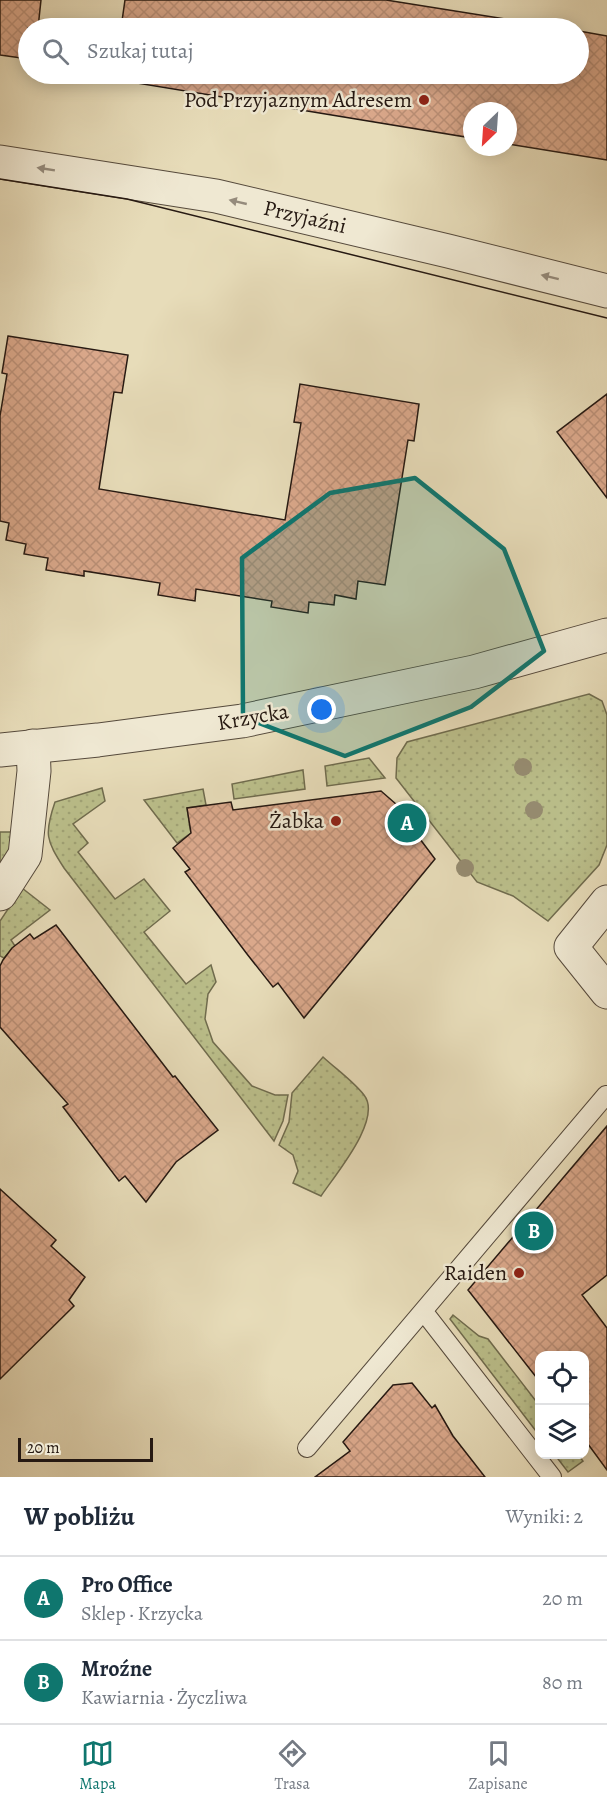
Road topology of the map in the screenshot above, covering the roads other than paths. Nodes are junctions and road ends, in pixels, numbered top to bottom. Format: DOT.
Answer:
graph roads {
  1 [pos="0,162"];
  2 [pos="607,291"];
  3 [pos="607,635"];
  4 [pos="33,746"];
  5 [pos="0,750"];
  6 [pos="0,894"];
  7 [pos="607,902"];
  8 [pos="607,992"];
  9 [pos="606,1095"];
  10 [pos="424,1312"];
  11 [pos="307,1448"];
  12 [pos="552,1477"];
  2 -- 1 [label="street, Przyjaźni, one-way"];
  3 -- 4 [label="street, Krzycka"];
  4 -- 5 [label="street, Krzycka"];
  4 -- 6 [label="street"];
  7 -- 8 [label="street"];
  9 -- 10 [label="lane"];
  10 -- 11 [label="lane"];
  10 -- 12 [label="lane"];
}
